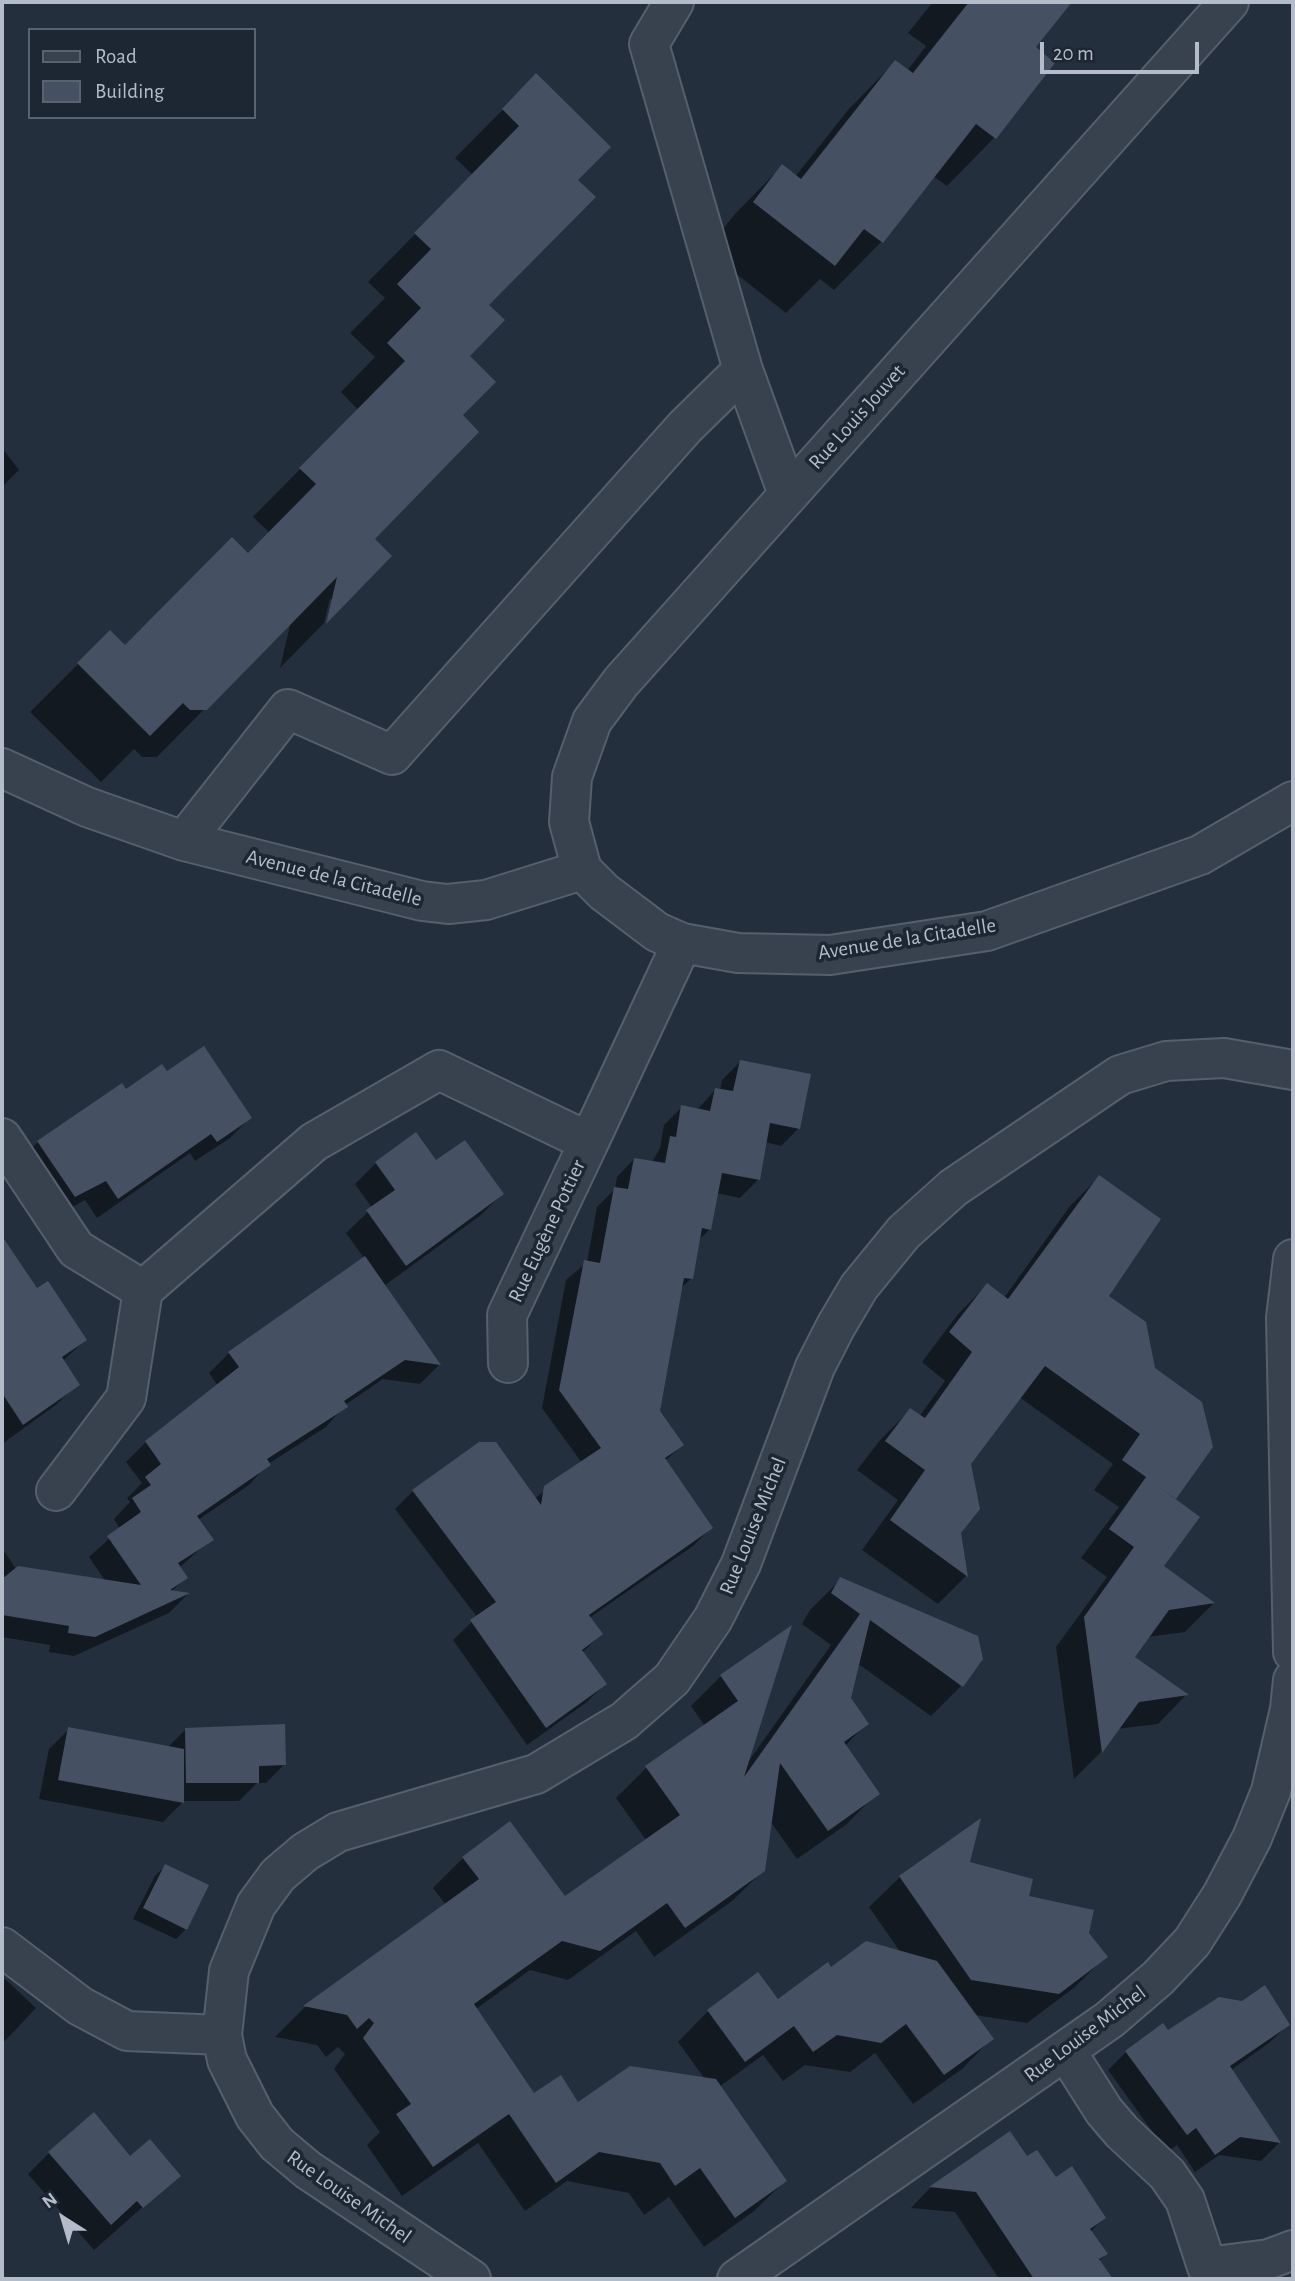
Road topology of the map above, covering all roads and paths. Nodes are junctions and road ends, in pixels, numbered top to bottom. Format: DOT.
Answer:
graph roads {
  1 [pos="674,2"];
  2 [pos="1229,2"];
  3 [pos="743,370"];
  4 [pos="788,494"];
  5 [pos="2,768"];
  6 [pos="1293,801"];
  7 [pos="184,841"];
  8 [pos="582,870"];
  9 [pos="682,943"];
  10 [pos="1293,1070"];
  11 [pos="2,1138"];
  12 [pos="589,1142"];
  13 [pos="1293,1259"];
  14 [pos="143,1290"];
  15 [pos="508,1363"];
  16 [pos="56,1491"];
  17 [pos="1293,1653"];
  18 [pos="1293,1680"];
  19 [pos="2,1947"];
  20 [pos="222,2035"];
  21 [pos="1066,2050"];
  22 [pos="1293,2250"];
  23 [pos="1197,2273"];
  24 [pos="471,2279"];
  25 [pos="737,2279"];
  1 -- 3 [label="street"];
  2 -- 4 [label="street, Rue Louis Jouvet"];
  3 -- 4 [label="street"];
  3 -- 7 [label="street"];
  4 -- 8 [label="street, Rue Louis Jouvet"];
  5 -- 7 [label="street, Avenue de la Citadelle"];
  6 -- 9 [label="street, Avenue de la Citadelle"];
  7 -- 8 [label="street, Avenue de la Citadelle"];
  8 -- 9 [label="street, Avenue de la Citadelle"];
  9 -- 12 [label="street, Rue Eugène Pottier"];
  10 -- 20 [label="street, Rue Louise Michel"];
  11 -- 14 [label="street"];
  12 -- 14 [label="street, Rue Eugène Pottier"];
  12 -- 15 [label="street, Rue Eugène Pottier"];
  13 -- 17 [label="street"];
  14 -- 16 [label="street"];
  18 -- 21 [label="street, Rue Louise Michel"];
  19 -- 20 [label="street"];
  20 -- 24 [label="street, Rue Louise Michel"];
  21 -- 23 [label="street"];
  21 -- 25 [label="street, Rue Louise Michel"];
  22 -- 23 [label="street"];
}
